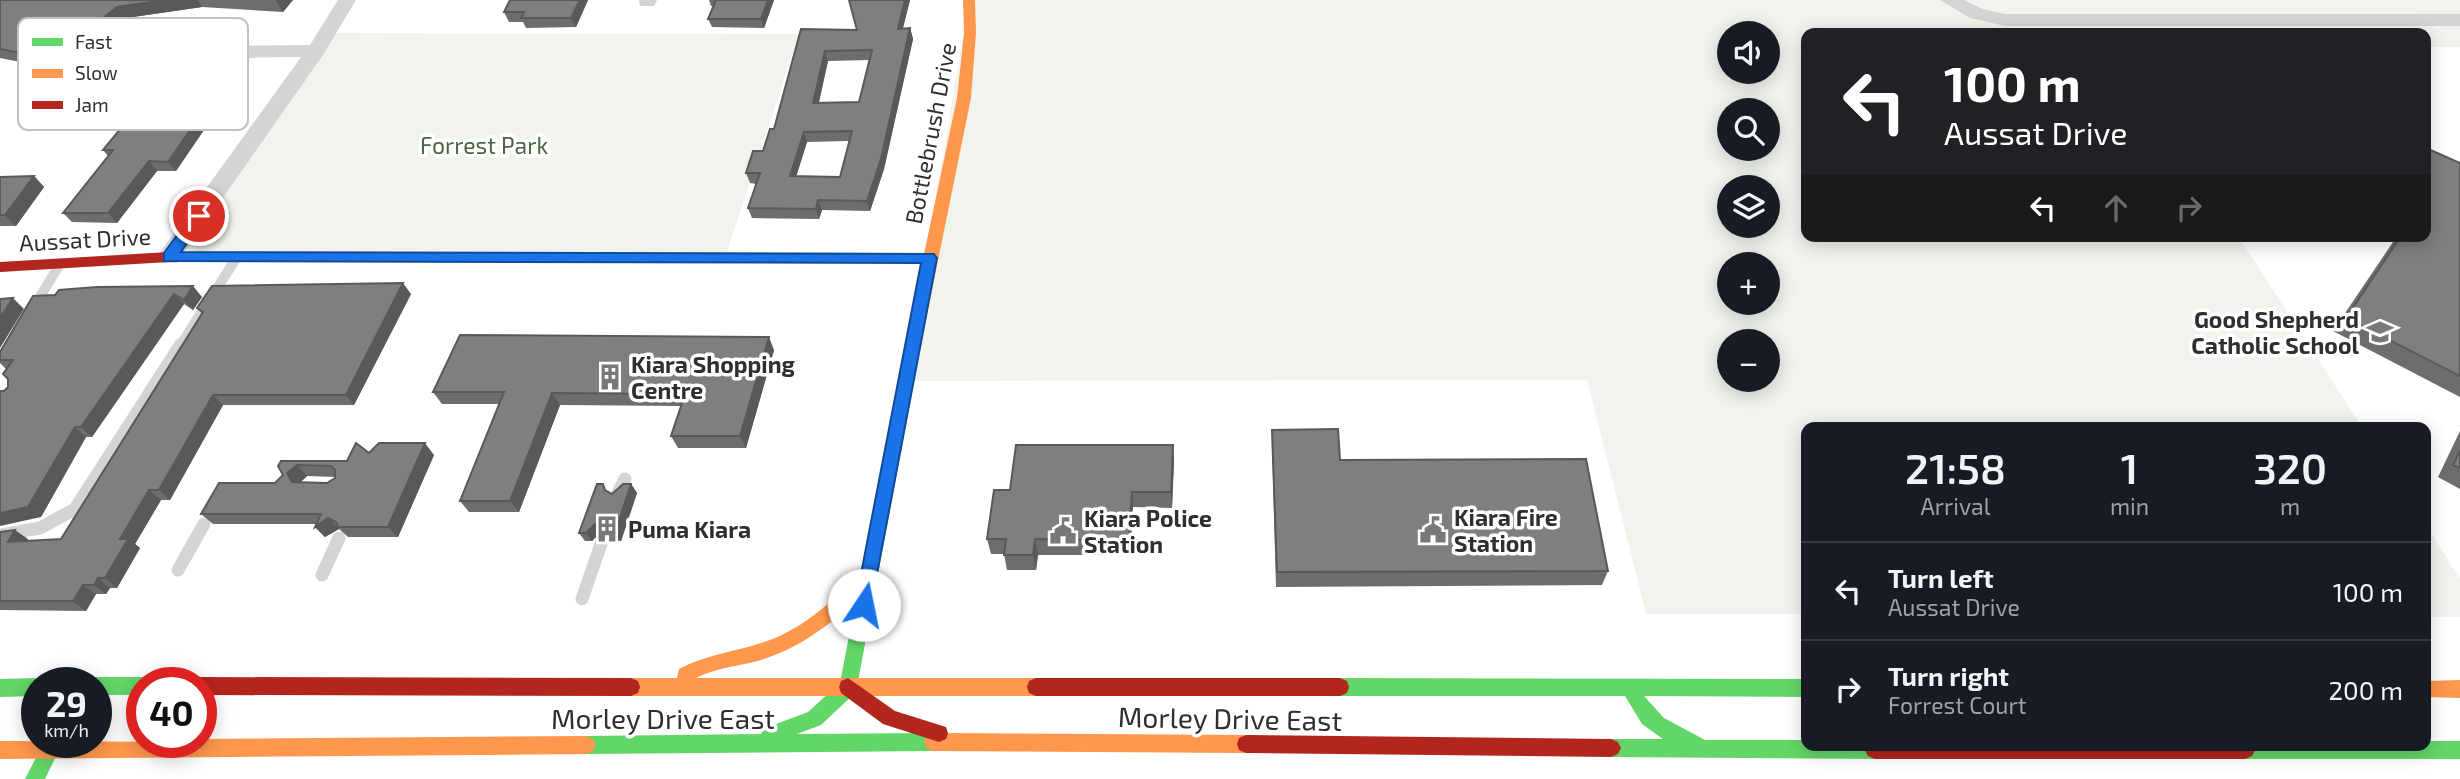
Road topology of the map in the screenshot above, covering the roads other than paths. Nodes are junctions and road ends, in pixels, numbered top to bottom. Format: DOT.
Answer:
graph roads {
  1 [pos="347,0"];
  2 [pos="969,0"];
  3 [pos="1949,0"];
  4 [pos="2460,20"];
  5 [pos="316,51"];
  6 [pos="248,52"];
  7 [pos="237,256"];
  8 [pos="169,257"];
  9 [pos="929,258"];
  10 [pos="62,261"];
  11 [pos="0,267"];
  12 [pos="29,314"];
  13 [pos="625,478"];
  14 [pos="618,493"];
  15 [pos="204,524"];
  16 [pos="0,535"];
  17 [pos="339,537"];
  18 [pos="601,541"];
  19 [pos="178,570"];
  20 [pos="322,575"];
  21 [pos="869,577"];
  22 [pos="582,599"];
  23 [pos="672,685"];
  24 [pos="217,686"];
  25 [pos="21,687"];
  26 [pos="848,687"];
  27 [pos="0,688"];
  28 [pos="1212,688"];
  29 [pos="1631,688"];
  30 [pos="1801,688"];
  31 [pos="2431,689"];
  32 [pos="2460,689"];
  33 [pos="1214,706"];
  34 [pos="1234,727"];
  35 [pos="1006,741"];
  36 [pos="726,743"];
  37 [pos="1297,745"];
  38 [pos="112,746"];
  39 [pos="21,748"];
  40 [pos="1710,748"];
  41 [pos="1801,748"];
  42 [pos="0,750"];
  43 [pos="2431,750"];
  44 [pos="2460,750"];
  45 [pos="46,758"];
  46 [pos="35,779"];
  1 -- 5 [label="street"];
  2 -- 9 [label="main road, Bottlebrush Drive"];
  3 -- 4 [label="street"];
  5 -- 6 [label="street"];
  5 -- 8 [label="street"];
  7 -- 8 [label="main road, Aussat Drive"];
  7 -- 9 [label="main road, Aussat Drive"];
  7 -- 16 [label="lane"];
  8 -- 10 [label="main road, Aussat Drive"];
  9 -- 21 [label="main road, Bottlebrush Drive"];
  10 -- 11 [label="main road, Aussat Drive"];
  10 -- 12 [label="lane"];
  13 -- 14 [label="lane"];
  15 -- 19 [label="lane"];
  17 -- 20 [label="lane"];
  18 -- 22 [label="lane"];
  21 -- 23 [label="main road"];
  21 -- 26 [label="main road, Bottlebrush Drive"];
  23 -- 24 [label="main road, Morley Drive East"];
  23 -- 26 [label="main road, Morley Drive East"];
  25 -- 27 [label="main road"];
  26 -- 28 [label="main road, Morley Drive East"];
  26 -- 35 [label="main road"];
  26 -- 36 [label="main road"];
  28 -- 29 [label="main road, Morley Drive East"];
  28 -- 33 [label="main road"];
  29 -- 30 [label="main road, Morley Drive East"];
  29 -- 40 [label="main road"];
  31 -- 32 [label="main road"];
  34 -- 37 [label="main road"];
  35 -- 36 [label="main road, Morley Drive East"];
  35 -- 37 [label="main road, Morley Drive East"];
  36 -- 38 [label="main road, Morley Drive East"];
  37 -- 40 [label="main road, Morley Drive East"];
  39 -- 42 [label="main road, Morley Drive East"];
  40 -- 41 [label="main road, Morley Drive East"];
  43 -- 44 [label="main road, Morley Drive East"];
  45 -- 46 [label="main road"];
}
